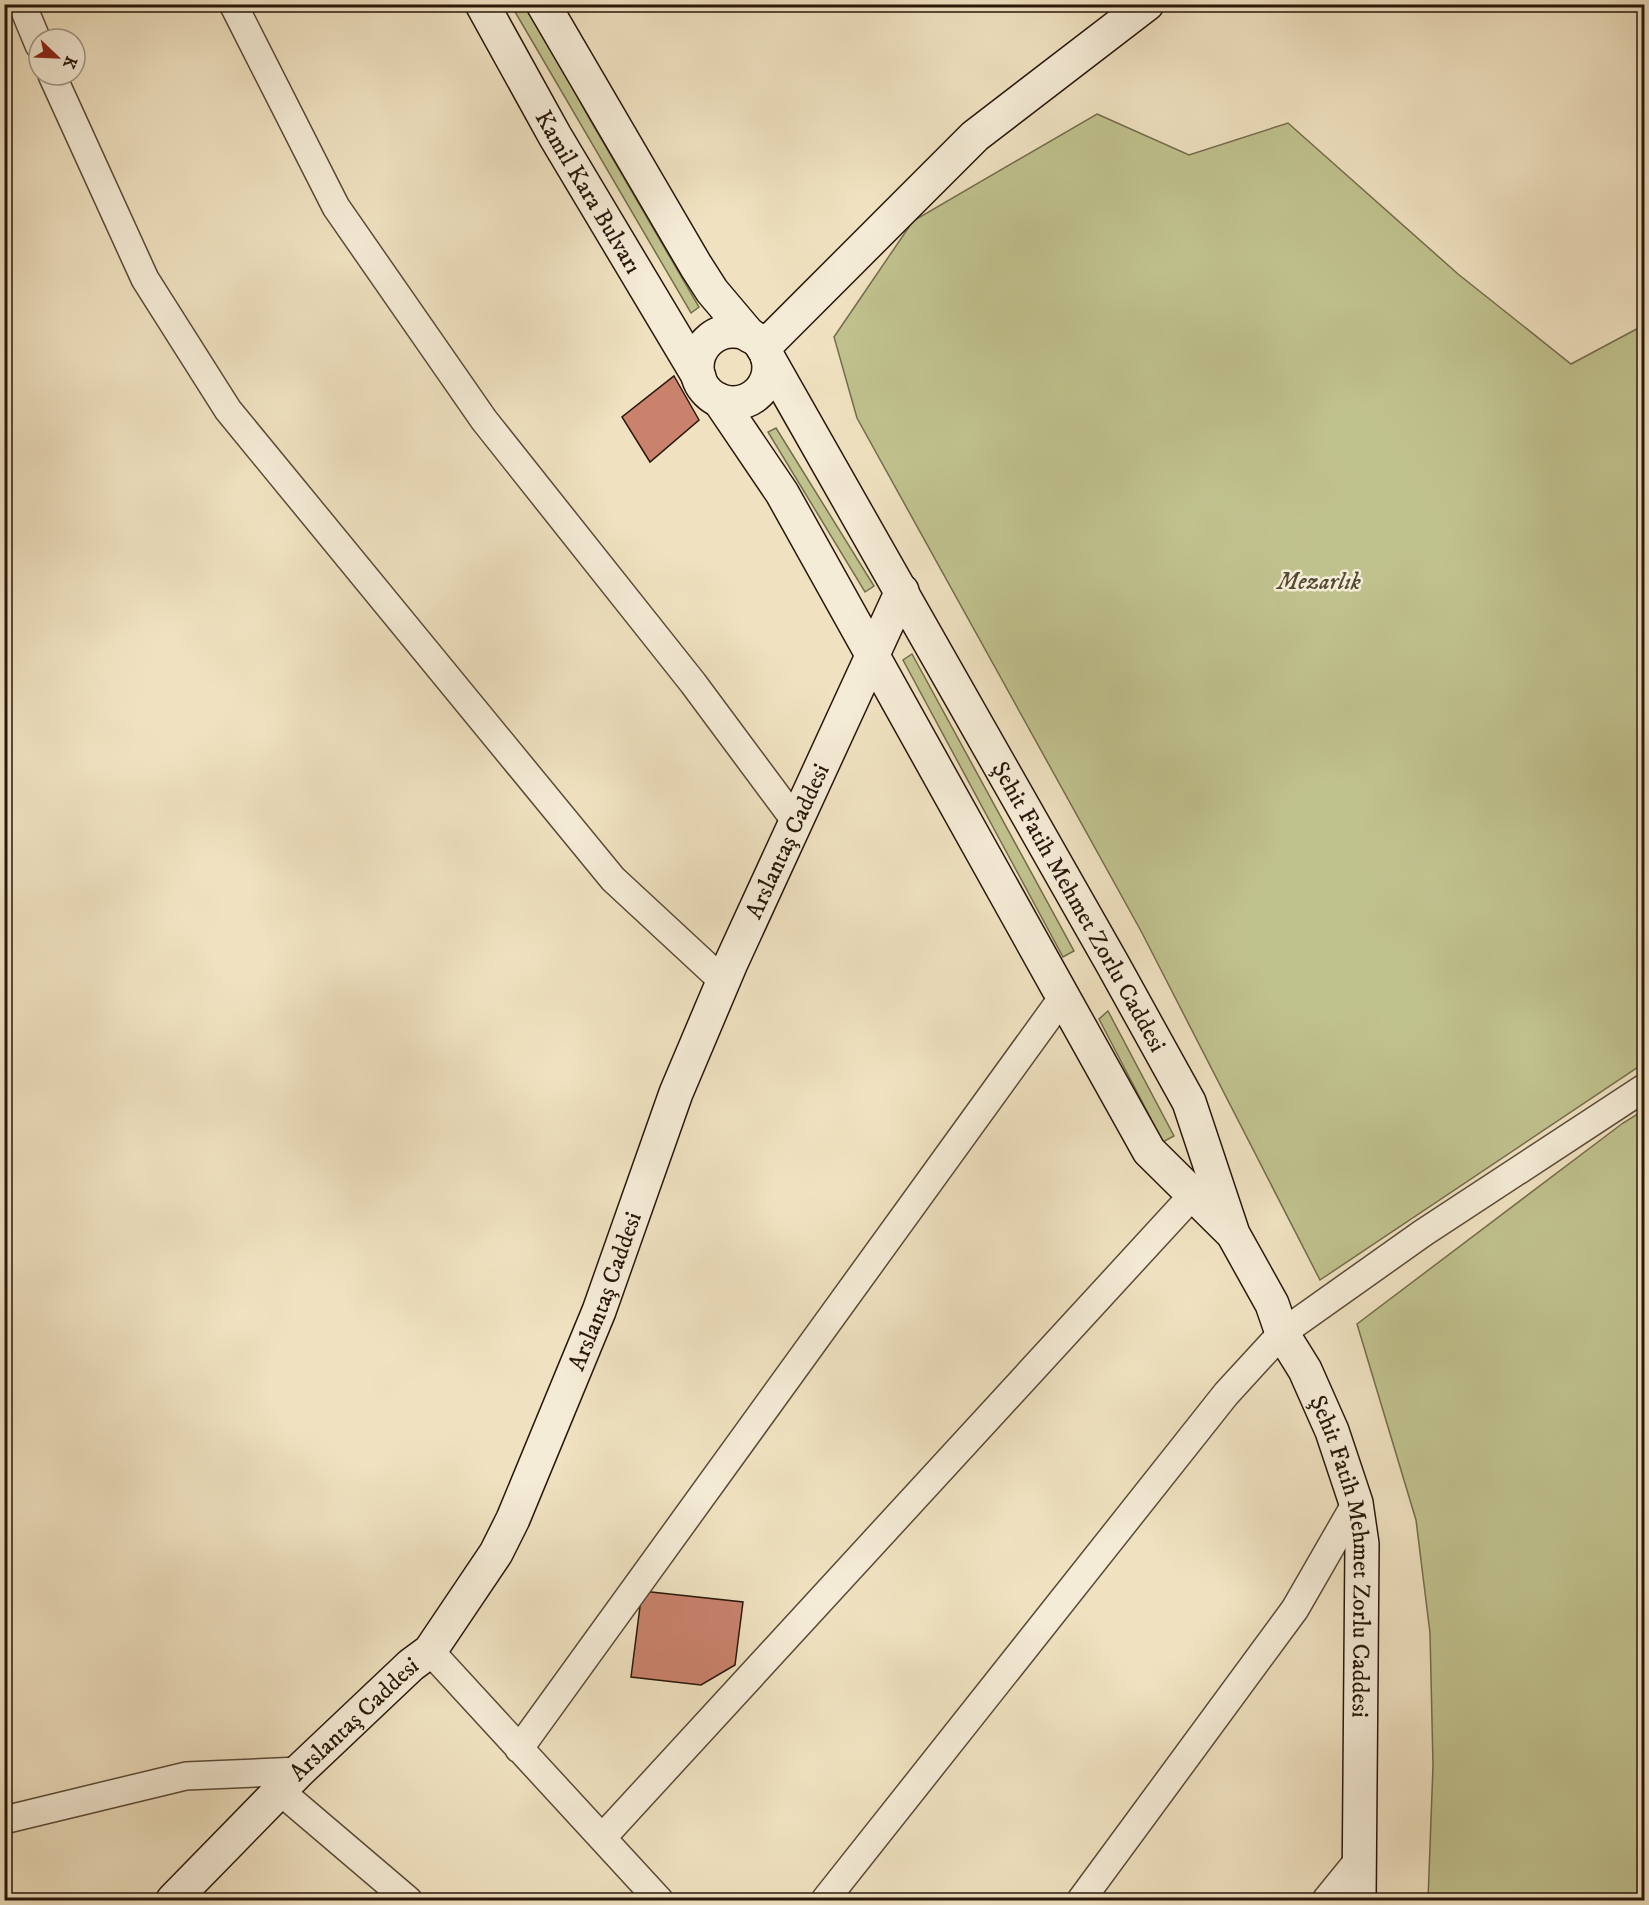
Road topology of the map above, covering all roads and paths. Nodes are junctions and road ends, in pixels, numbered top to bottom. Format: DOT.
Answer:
graph roads {
  1 [pos="22,4"];
  2 [pos="233,4"];
  3 [pos="482,4"];
  4 [pos="543,4"];
  5 [pos="1137,7"];
  6 [pos="32,27"];
  7 [pos="57,87"];
  8 [pos="760,346"];
  9 [pos="709,389"];
  10 [pos="902,591"];
  11 [pos="872,655"];
  12 [pos="796,823"];
  13 [pos="723,981"];
  14 [pos="1063,997"];
  15 [pos="1644,1088"];
  16 [pos="1192,1196"];
  17 [pos="1233,1234"];
  18 [pos="1282,1333"];
  19 [pos="1356,1503"];
  20 [pos="430,1651"];
  21 [pos="519,1749"];
  22 [pos="290,1781"];
  23 [pos="4,1820"];
  24 [pos="602,1838"];
  25 [pos="1361,1857"];
  26 [pos="173,1900"];
  27 [pos="408,1900"];
  28 [pos="659,1900"];
  29 [pos="825,1900"];
  30 [pos="1081,1900"];
  31 [pos="1326,1900"];
  32 [pos="1359,1900"];
  1 -- 6 [label="street"];
  2 -- 12 [label="street"];
  3 -- 9 [label="main road, Kamil Kara Bulvarı"];
  4 -- 8 [label="main road"];
  5 -- 8 [label="main road"];
  7 -- 13 [label="street"];
  8 -- 9 [label="main road"];
  8 -- 9 [label="main road"];
  8 -- 10 [label="main road"];
  9 -- 11 [label="main road, Kamil Kara Bulvarı"];
  10 -- 11 [label="main road, Arslantaş Caddesi"];
  10 -- 17 [label="main road, Şehit Fatih Mehmet Zorlu Caddesi"];
  11 -- 12 [label="main road, Arslantaş Caddesi"];
  11 -- 14 [label="main road, Şehit Fatih Mehmet Zorlu Caddesi"];
  12 -- 13 [label="main road, Arslantaş Caddesi"];
  13 -- 20 [label="main road, Arslantaş Caddesi"];
  14 -- 16 [label="main road, Şehit Fatih Mehmet Zorlu Caddesi"];
  14 -- 21 [label="street"];
  15 -- 18 [label="street"];
  16 -- 17 [label="main road, Şehit Fatih Mehmet Zorlu Caddesi"];
  16 -- 24 [label="street"];
  17 -- 18 [label="main road, Şehit Fatih Mehmet Zorlu Caddesi"];
  18 -- 19 [label="main road, Şehit Fatih Mehmet Zorlu Caddesi"];
  18 -- 29 [label="street"];
  19 -- 25 [label="main road, Şehit Fatih Mehmet Zorlu Caddesi"];
  19 -- 30 [label="street"];
  20 -- 21 [label="street"];
  20 -- 22 [label="main road, Arslantaş Caddesi"];
  21 -- 24 [label="street"];
  22 -- 23 [label="street"];
  22 -- 26 [label="main road, Arslantaş Caddesi"];
  22 -- 27 [label="street"];
  24 -- 28 [label="street"];
  25 -- 31 [label="street"];
  25 -- 32 [label="main road, Şehit Fatih Mehmet Zorlu Caddesi"];
}
